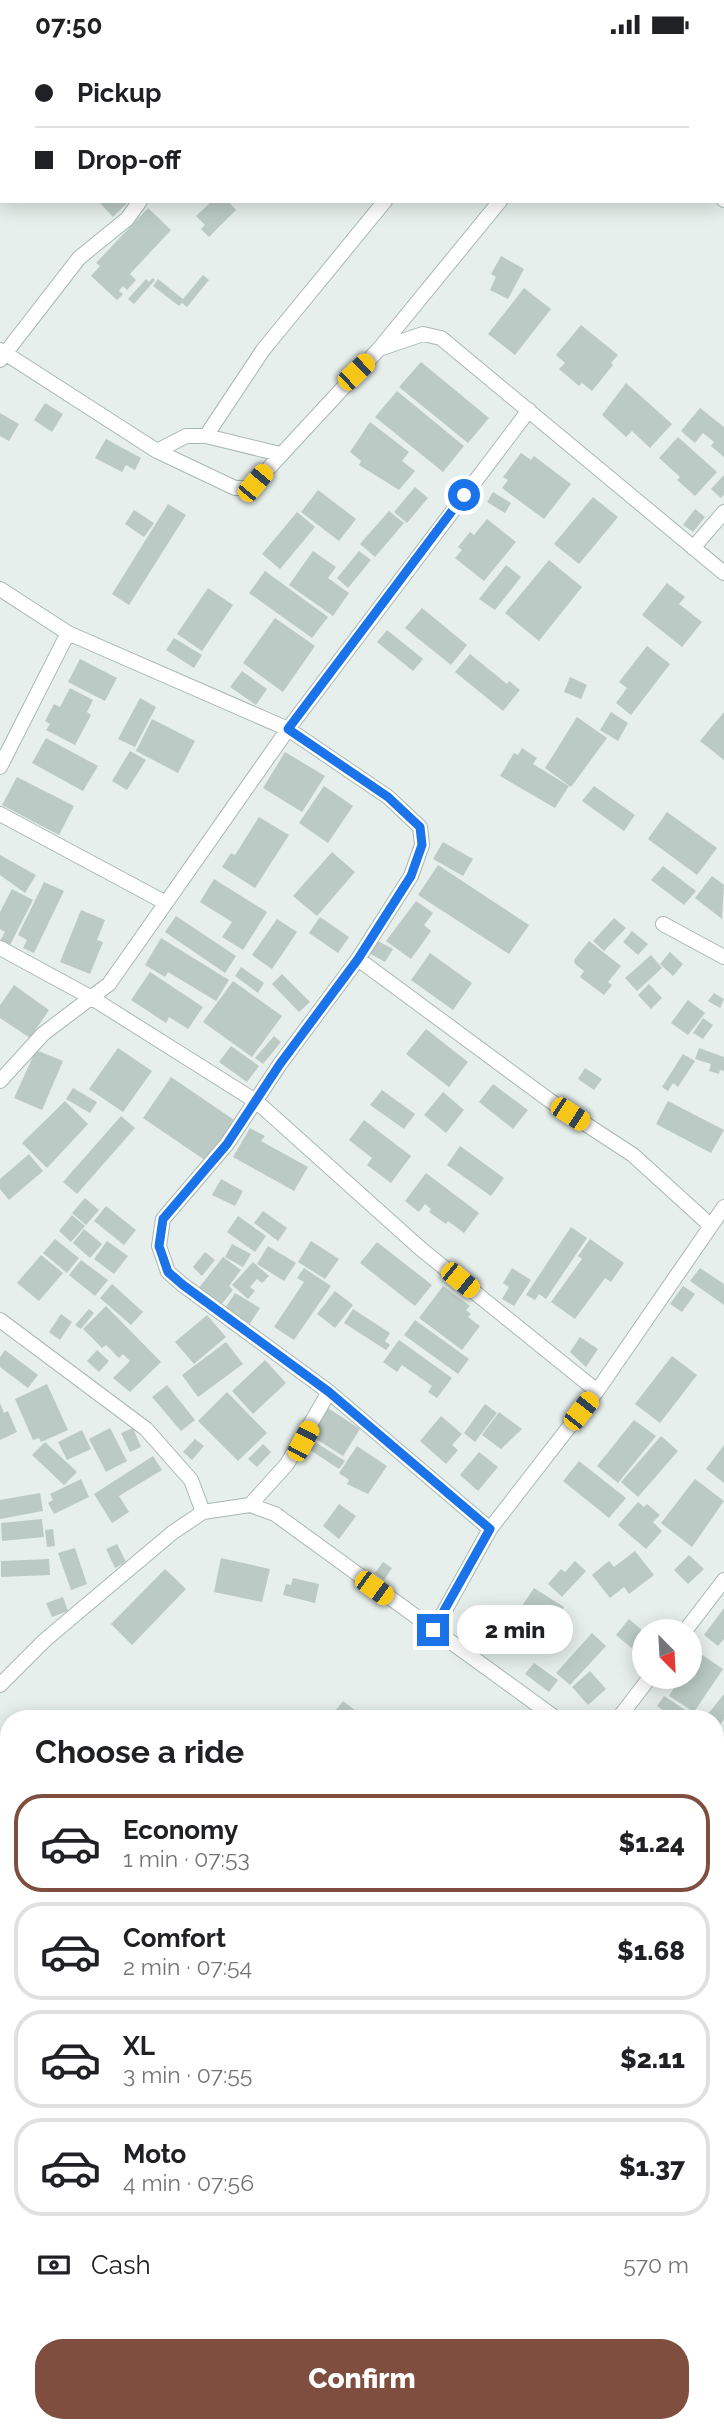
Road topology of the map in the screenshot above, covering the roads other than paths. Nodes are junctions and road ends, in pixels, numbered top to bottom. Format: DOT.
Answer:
graph roads {
  1 [pos="139,203"];
  2 [pos="383,203"];
  3 [pos="498,203"];
  4 [pos="379,349"];
  5 [pos="1,355"];
  6 [pos="529,410"];
  7 [pos="206,436"];
  8 [pos="157,451"];
  9 [pos="280,453"];
  10 [pos="724,512"];
  11 [pos="693,548"];
  12 [pos="724,573"];
  13 [pos="0,589"];
  14 [pos="68,633"];
  15 [pos="288,729"];
  16 [pos="0,767"];
  17 [pos="0,814"];
  18 [pos="166,903"];
  19 [pos="663,924"];
  20 [pos="0,948"];
  21 [pos="724,957"];
  22 [pos="358,959"];
  23 [pos="92,998"];
  24 [pos="0,1081"];
  25 [pos="257,1103"];
  26 [pos="724,1207"];
  27 [pos="710,1225"];
  28 [pos="0,1320"];
  29 [pos="597,1391"];
  30 [pos="329,1392"];
  31 [pos="250,1505"];
  32 [pos="204,1511"];
  33 [pos="490,1529"];
  34 [pos="724,1580"];
  35 [pos="694,1619"];
  36 [pos="433,1630"];
  37 [pos="0,1685"];
  38 [pos="641,1689"];
  39 [pos="544,1710"];
  40 [pos="625,1710"];
  1 -- 5 [label="street"];
  2 -- 7 [label="street"];
  3 -- 4 [label="street"];
  4 -- 6 [label="street"];
  4 -- 9 [label="street"];
  5 -- 8 [label="street"];
  6 -- 11 [label="street"];
  6 -- 15 [label="street"];
  7 -- 8 [label="street"];
  7 -- 9 [label="street"];
  8 -- 9 [label="street"];
  10 -- 11 [label="street"];
  11 -- 12 [label="street"];
  13 -- 14 [label="street"];
  14 -- 15 [label="street"];
  14 -- 16 [label="street"];
  15 -- 18 [label="street"];
  15 -- 22 [label="street"];
  17 -- 18 [label="street"];
  18 -- 23 [label="street"];
  19 -- 21 [label="street"];
  20 -- 23 [label="street"];
  22 -- 25 [label="street"];
  22 -- 27 [label="street"];
  23 -- 24 [label="street"];
  23 -- 25 [label="street"];
  25 -- 29 [label="street"];
  25 -- 30 [label="street"];
  26 -- 27 [label="street"];
  27 -- 29 [label="street"];
  28 -- 32 [label="street"];
  29 -- 33 [label="street"];
  30 -- 31 [label="street"];
  30 -- 33 [label="street"];
  31 -- 32 [label="street"];
  31 -- 36 [label="street"];
  32 -- 37 [label="street"];
  33 -- 36 [label="street"];
  34 -- 35 [label="street"];
  36 -- 39 [label="street"];
  38 -- 40 [label="street"];
}
